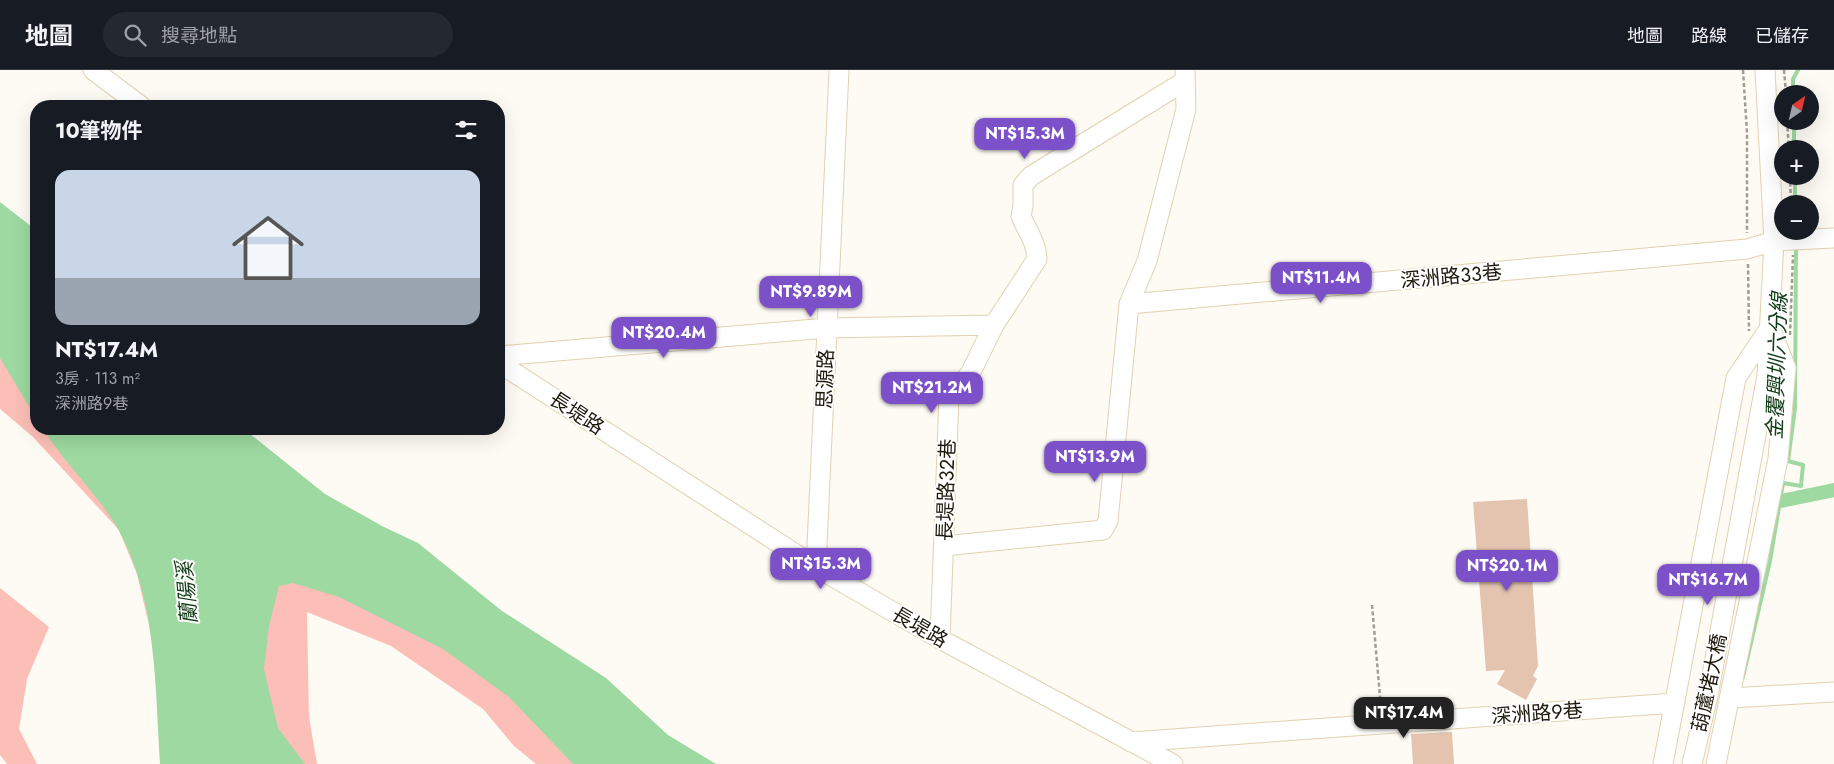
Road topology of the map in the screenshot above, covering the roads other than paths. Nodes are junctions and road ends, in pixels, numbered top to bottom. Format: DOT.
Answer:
graph roads {
  1 [pos="93,70"];
  2 [pos="839,70"];
  3 [pos="1765,70"];
  4 [pos="1185,75"];
  5 [pos="133,100"];
  6 [pos="1834,238"];
  7 [pos="1774,241"];
  8 [pos="1129,304"];
  9 [pos="994,325"];
  10 [pos="827,328"];
  11 [pos="1770,328"];
  12 [pos="505,355"];
  13 [pos="505,367"];
  14 [pos="944,546"];
  15 [pos="816,567"];
  16 [pos="940,639"];
  17 [pos="1834,692"];
  18 [pos="1730,698"];
  19 [pos="1675,703"];
  20 [pos="1130,742"];
  21 [pos="1174,764"];
  22 [pos="1663,764"];
  23 [pos="1692,764"];
  24 [pos="1716,764"];
  1 -- 5 [label="street"];
  2 -- 10 [label="street, 思源路"];
  3 -- 7 [label="street, 葫蘆堵大橋"];
  4 -- 8 [label="street"];
  4 -- 9 [label="street, 長堤路32巷"];
  6 -- 7 [label="street, 深洲路33巷"];
  7 -- 8 [label="street, 深洲路33巷"];
  7 -- 11 [label="street, 葫蘆堵大橋"];
  8 -- 14 [label="street"];
  9 -- 10 [label="street"];
  9 -- 14 [label="street, 長堤路32巷"];
  10 -- 12 [label="street"];
  10 -- 15 [label="street, 思源路"];
  11 -- 18 [label="street"];
  11 -- 19 [label="street"];
  11 -- 23 [label="street, 葫蘆堵大橋"];
  13 -- 15 [label="street, 長堤路"];
  14 -- 16 [label="street, 長堤路32巷"];
  15 -- 16 [label="street, 長堤路"];
  16 -- 20 [label="street, 長堤路"];
  17 -- 18 [label="street"];
  18 -- 24 [label="street"];
  19 -- 20 [label="street, 深洲路9巷"];
  19 -- 22 [label="street"];
  20 -- 21 [label="street, 長堤路"];
}
